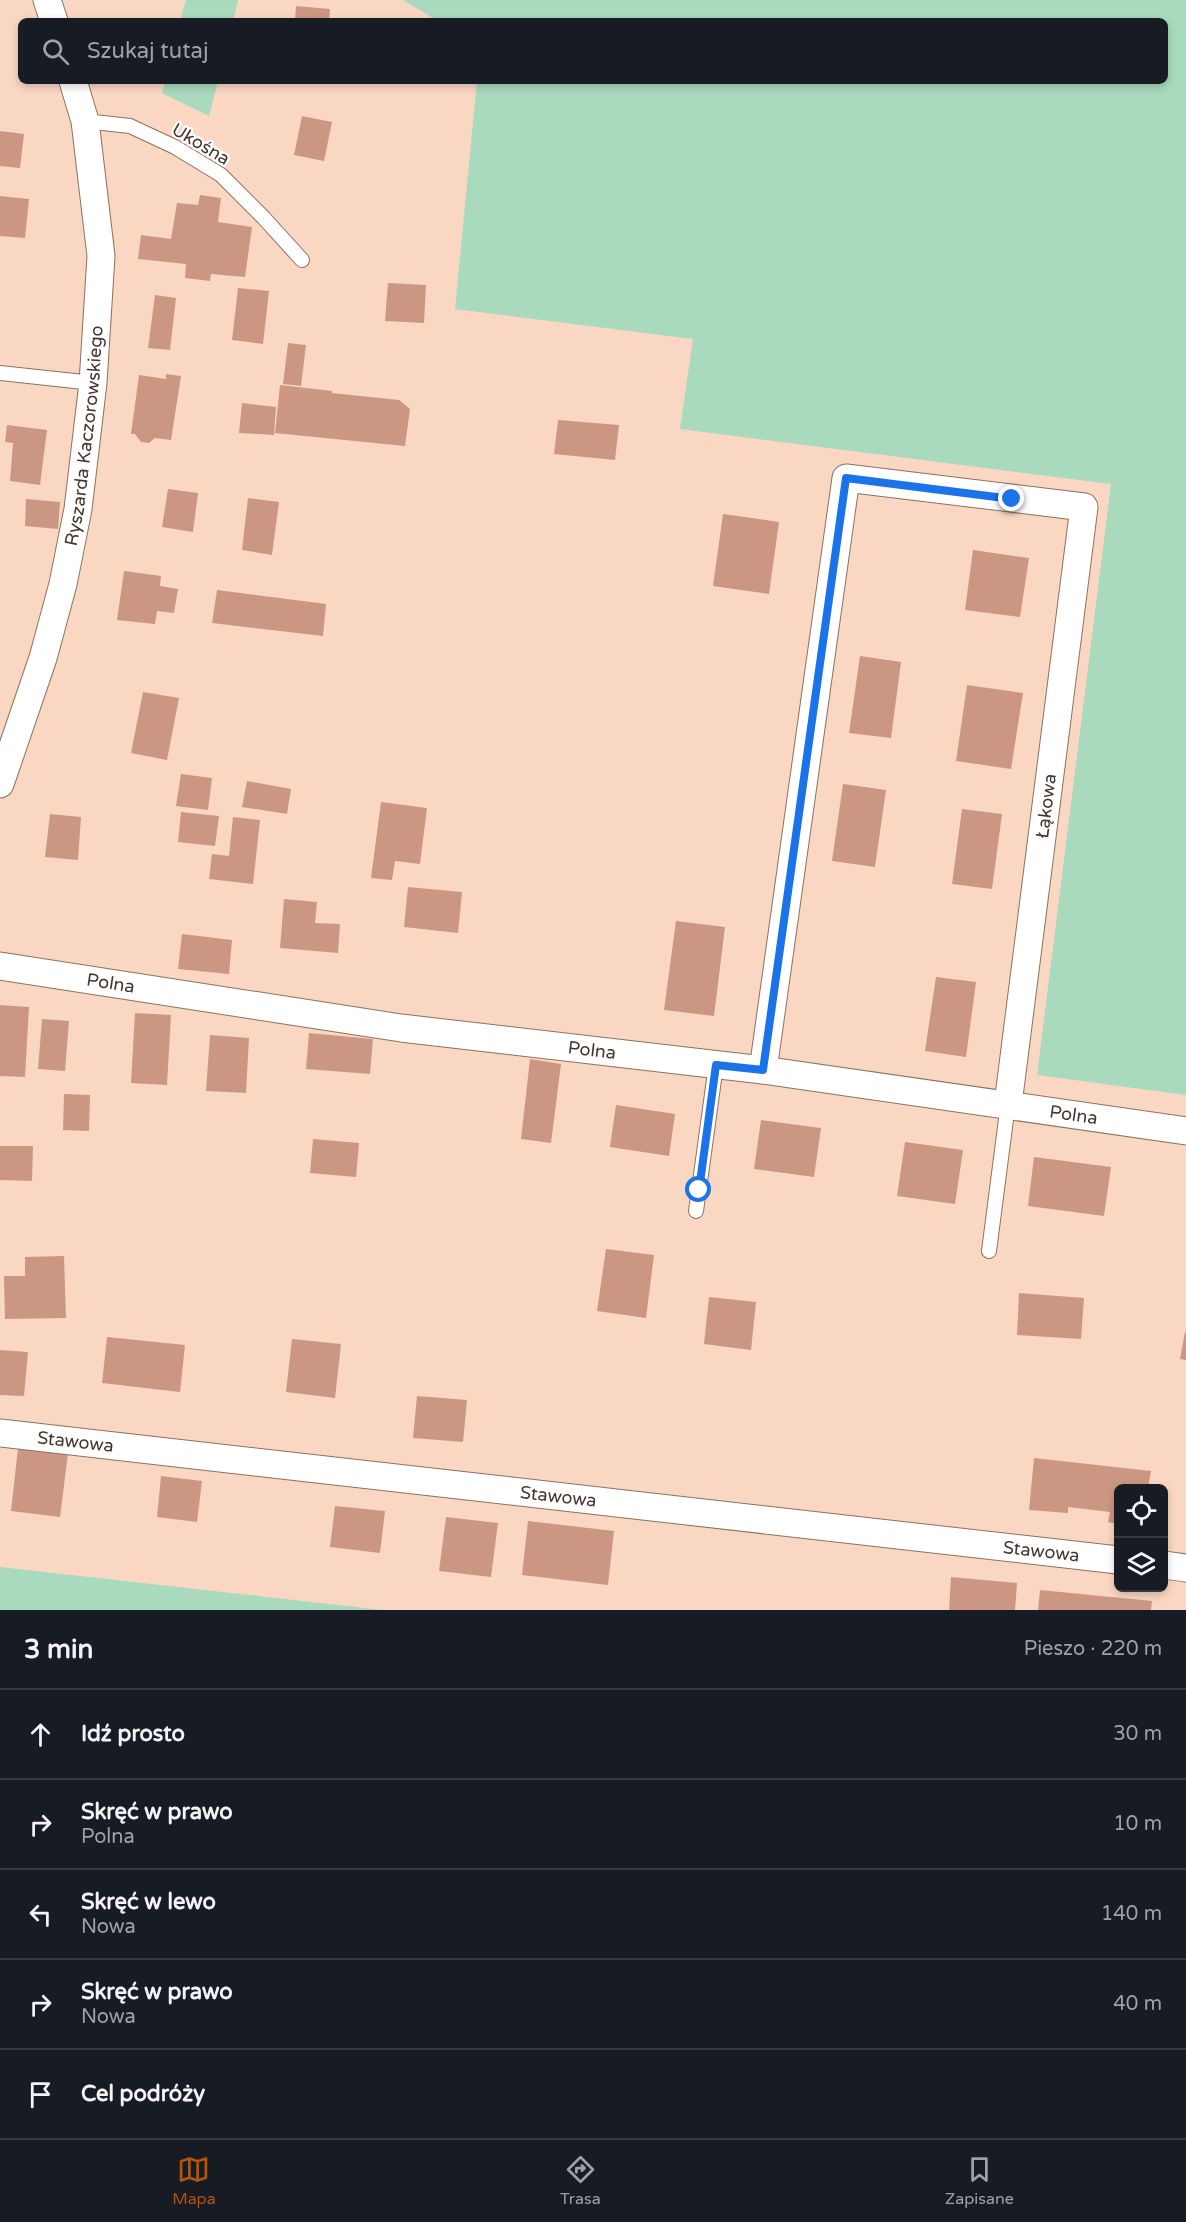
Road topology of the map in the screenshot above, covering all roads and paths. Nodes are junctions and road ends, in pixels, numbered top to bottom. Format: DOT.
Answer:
graph roads {
  1 [pos="47,0"];
  2 [pos="53,18"];
  3 [pos="74,84"];
  4 [pos="86,121"];
  5 [pos="302,260"];
  6 [pos="0,373"];
  7 [pos="93,383"];
  8 [pos="0,784"];
  9 [pos="0,966"];
  10 [pos="716,1065"];
  11 [pos="763,1070"];
  12 [pos="1008,1104"];
  13 [pos="1186,1131"];
  14 [pos="696,1211"];
  15 [pos="989,1251"];
  16 [pos="0,1433"];
  17 [pos="1114,1559"];
  18 [pos="1168,1566"];
  19 [pos="1186,1568"];
  1 -- 2 [label="street"];
  3 -- 4 [label="street, Ryszarda Kaczorowskiego"];
  4 -- 5 [label="lane, Ukośna"];
  4 -- 7 [label="street, Ryszarda Kaczorowskiego"];
  6 -- 7 [label="lane"];
  7 -- 8 [label="street, Ryszarda Kaczorowskiego"];
  9 -- 10 [label="street, Polna"];
  10 -- 11 [label="street, Polna"];
  10 -- 14 [label="lane"];
  11 -- 12 [label="street, Polna"];
  11 -- 12 [label="street, Łąkowa"];
  12 -- 13 [label="street, Polna"];
  12 -- 15 [label="lane"];
  16 -- 17 [label="street, Stawowa"];
  18 -- 19 [label="street"];
}
